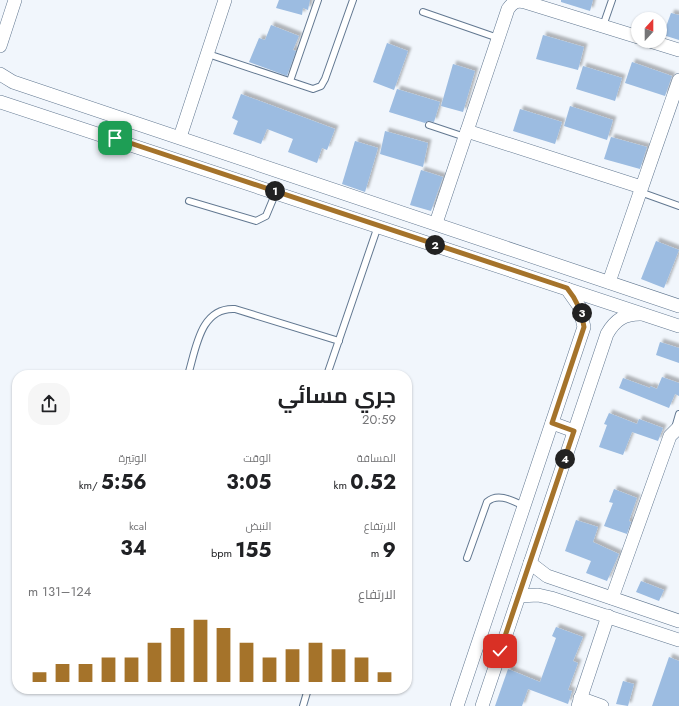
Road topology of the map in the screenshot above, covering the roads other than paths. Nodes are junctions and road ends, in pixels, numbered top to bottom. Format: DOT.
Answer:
graph roads {
  1 [pos="15,0"];
  2 [pos="225,0"];
  3 [pos="318,0"];
  4 [pos="353,0"];
  5 [pos="612,0"];
  6 [pos="423,12"];
  7 [pos="602,26"];
  8 [pos="631,35"];
  9 [pos="498,38"];
  10 [pos="0,46"];
  11 [pos="667,46"];
  12 [pos="679,50"];
  13 [pos="208,54"];
  14 [pos="0,74"];
  15 [pos="679,80"];
  16 [pos="290,81"];
  17 [pos="676,97"];
  18 [pos="0,102"];
  19 [pos="429,125"];
  20 [pos="466,134"];
  21 [pos="180,137"];
  22 [pos="641,190"];
  23 [pos="276,192"];
  24 [pos="189,201"];
  25 [pos="679,206"];
  26 [pos="436,223"];
  27 [pos="378,226"];
  28 [pos="609,282"];
  29 [pos="567,288"];
  30 [pos="679,306"];
  31 [pos="641,314"];
  32 [pos="679,326"];
  33 [pos="339,341"];
  34 [pos="190,370"];
  35 [pos="329,370"];
  36 [pos="679,414"];
  37 [pos="552,423"];
  38 [pos="676,429"];
  39 [pos="574,431"];
  40 [pos="524,506"];
  41 [pos="467,558"];
  42 [pos="530,563"];
  43 [pos="557,580"];
  44 [pos="519,596"];
  45 [pos="551,598"];
  46 [pos="612,598"];
  47 [pos="608,616"];
  48 [pos="679,621"];
  49 [pos="679,640"];
  50 [pos="307,694"];
  51 [pos="579,702"];
  52 [pos="303,706"];
  53 [pos="457,706"];
  54 [pos="482,706"];
  55 [pos="602,706"];
  1 -- 10 [label="street"];
  2 -- 13 [label="street"];
  3 -- 16 [label="lane"];
  4 -- 16 [label="lane"];
  5 -- 7 [label="lane"];
  6 -- 9 [label="lane"];
  7 -- 8 [label="street"];
  7 -- 9 [label="street"];
  9 -- 20 [label="street"];
  11 -- 12 [label="street"];
  13 -- 16 [label="lane"];
  13 -- 21 [label="street"];
  14 -- 21 [label="street"];
  15 -- 17 [label="street"];
  17 -- 22 [label="street"];
  18 -- 23 [label="street"];
  19 -- 20 [label="lane"];
  20 -- 22 [label="street"];
  20 -- 26 [label="street"];
  21 -- 26 [label="street"];
  22 -- 25 [label="lane"];
  22 -- 28 [label="street"];
  23 -- 24 [label="lane"];
  23 -- 27 [label="street"];
  26 -- 28 [label="street"];
  27 -- 29 [label="street"];
  27 -- 33 [label="lane"];
  28 -- 30 [label="street"];
  29 -- 31 [label="street"];
  29 -- 37 [label="street"];
  31 -- 32 [label="street"];
  31 -- 39 [label="street"];
  33 -- 34 [label="lane"];
  33 -- 35 [label="lane"];
  36 -- 38 [label="lane"];
  37 -- 39 [label="street"];
  37 -- 40 [label="street"];
  38 -- 46 [label="street"];
  39 -- 42 [label="street"];
  40 -- 41 [label="lane"];
  40 -- 53 [label="street"];
  42 -- 43 [label="street"];
  42 -- 44 [label="street"];
  43 -- 45 [label="street"];
  43 -- 46 [label="street"];
  44 -- 45 [label="street"];
  44 -- 54 [label="street"];
  45 -- 47 [label="street"];
  46 -- 48 [label="street"];
  47 -- 49 [label="street"];
  47 -- 51 [label="street"];
  50 -- 52 [label="lane"];
  51 -- 55 [label="street"];
}
